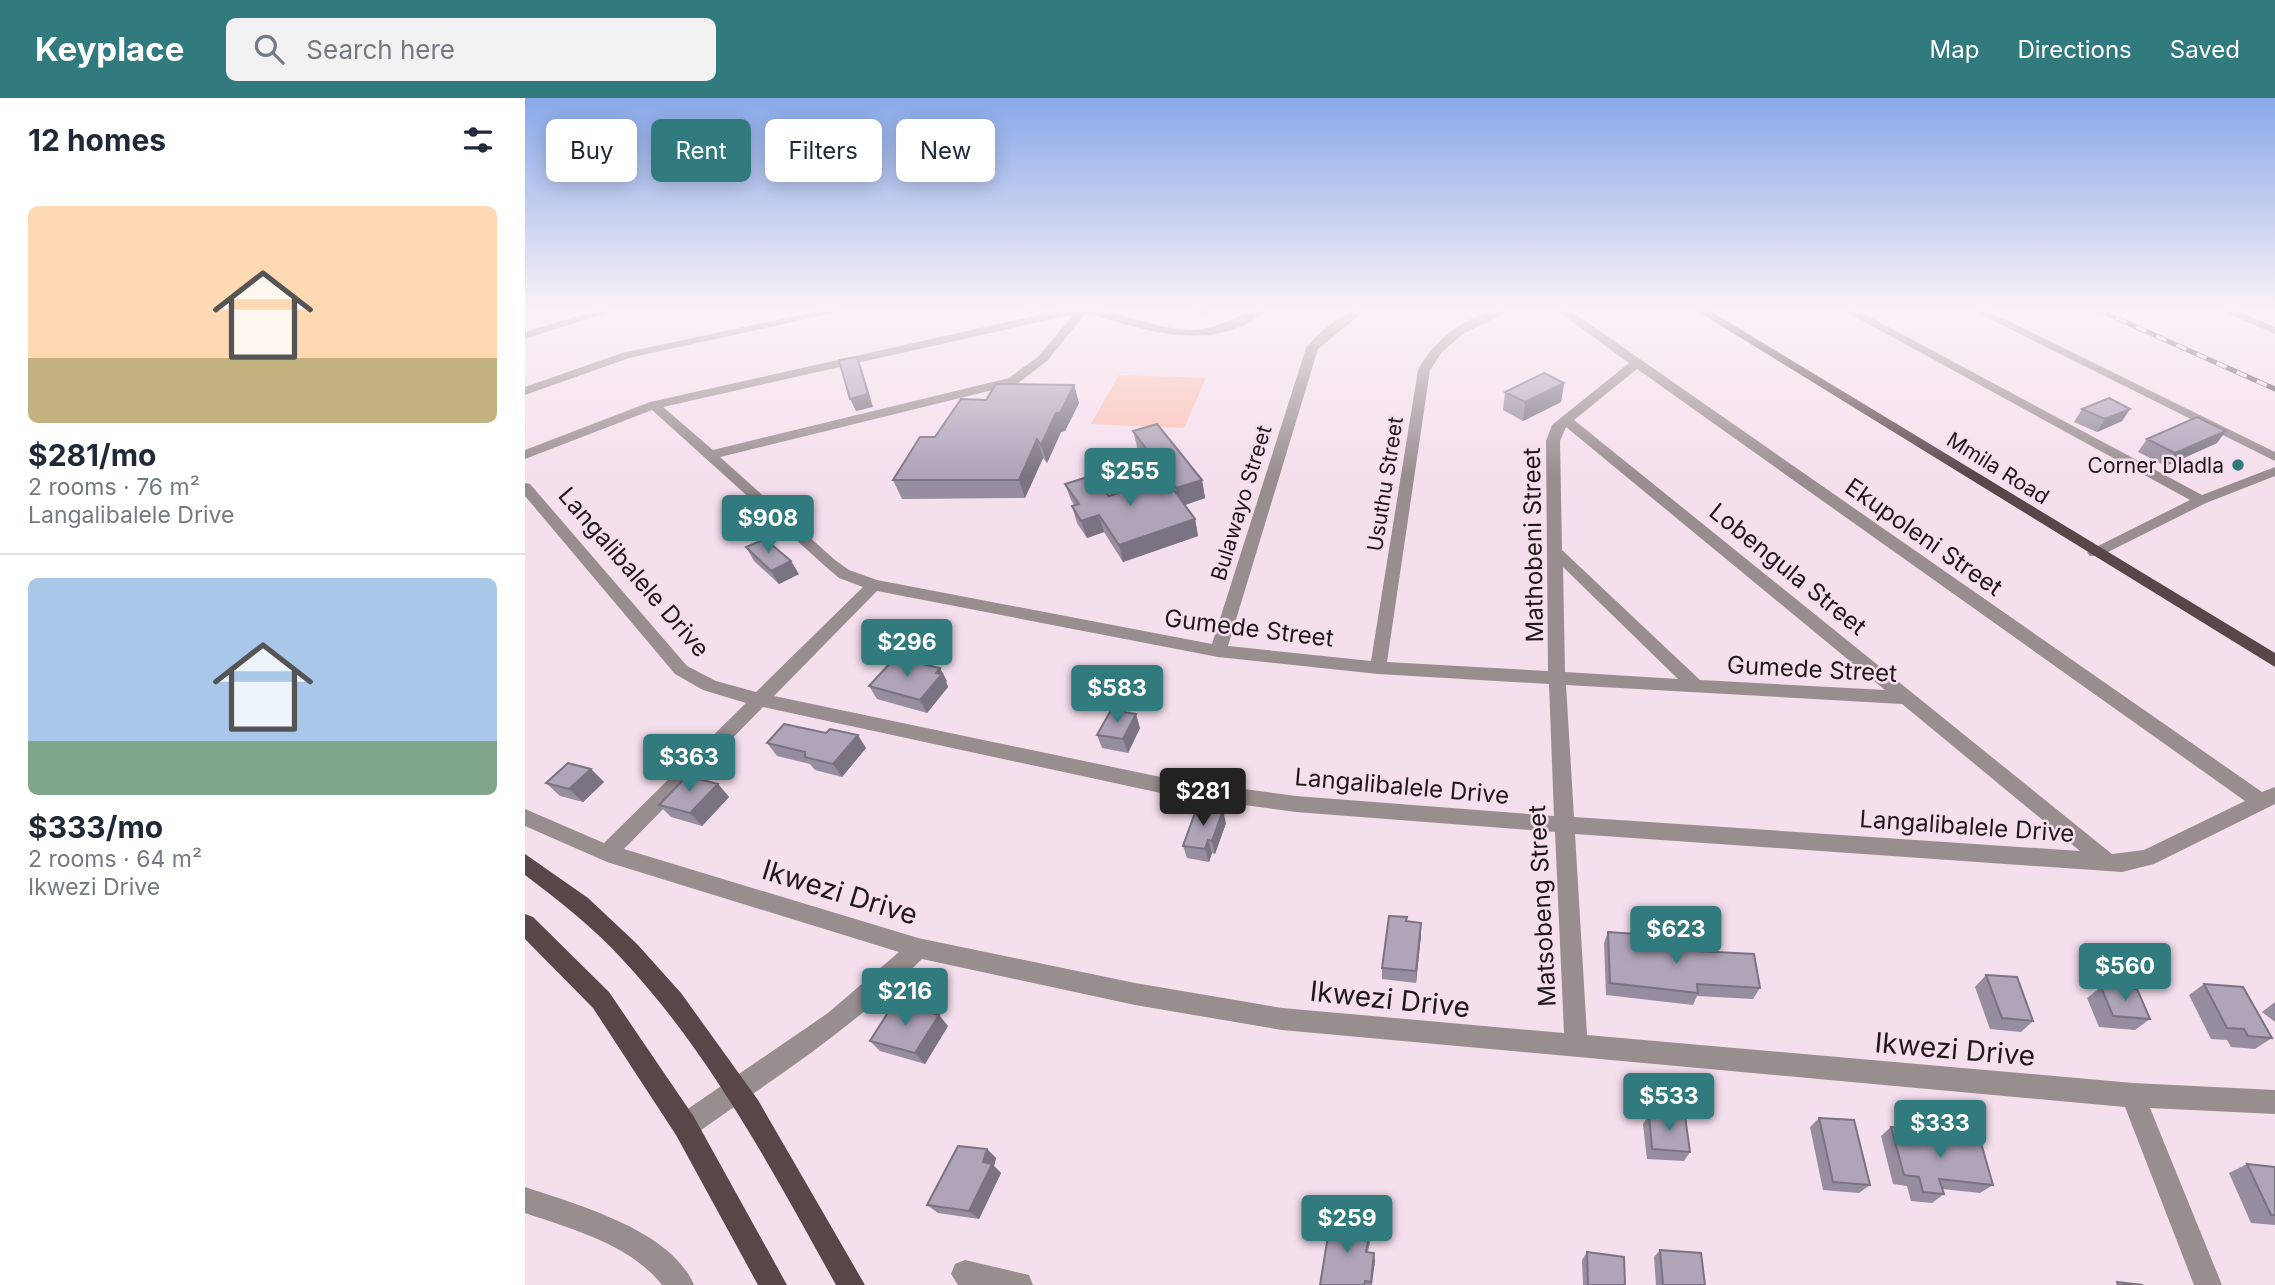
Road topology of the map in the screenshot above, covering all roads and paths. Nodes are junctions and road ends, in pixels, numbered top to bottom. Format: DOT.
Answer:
graph roads {
  1 [pos="600,364"];
  2 [pos="835,364"];
  3 [pos="1037,364"];
  4 [pos="1307,364"];
  5 [pos="1426,364"];
  6 [pos="1635,364"];
  7 [pos="1639,364"];
  8 [pos="1791,364"];
  9 [pos="1800,364"];
  10 [pos="1949,364"];
  11 [pos="2087,364"];
  12 [pos="525,391"];
  13 [pos="654,405"];
  14 [pos="1566,420"];
  15 [pos="525,455"];
  16 [pos="710,455"];
  17 [pos="2275,457"];
  18 [pos="2275,471"];
  19 [pos="525,487"];
  20 [pos="2201,500"];
  21 [pos="2100,550"];
  22 [pos="1555,551"];
  23 [pos="874,585"];
  24 [pos="2275,648"];
  25 [pos="1218,651"];
  26 [pos="2275,661"];
  27 [pos="1378,668"];
  28 [pos="1557,680"];
  29 [pos="1698,688"];
  30 [pos="1908,698"];
  31 [pos="761,700"];
  32 [pos="2268,799"];
  33 [pos="525,817"];
  34 [pos="1564,825"];
  35 [pos="607,853"];
  36 [pos="525,863"];
  37 [pos="2109,863"];
  38 [pos="525,924"];
  39 [pos="918,948"];
  40 [pos="1576,1044"];
  41 [pos="738,1088"];
  42 [pos="2133,1096"];
  43 [pos="2275,1102"];
  44 [pos="685,1126"];
  45 [pos="525,1200"];
  46 [pos="965,1274"];
  47 [pos="680,1285"];
  48 [pos="773,1285"];
  49 [pos="851,1285"];
  50 [pos="1019,1285"];
  51 [pos="2208,1285"];
  1 -- 12 [label="street"];
  2 -- 13 [label="street"];
  3 -- 16 [label="street"];
  4 -- 25 [label="street, Bulawayo Street"];
  5 -- 27 [label="street, Usuthu Street"];
  6 -- 14 [label="street, Mathobeni Street"];
  7 -- 32 [label="street, Ekupoleni Street"];
  8 -- 21 [label="main road, Mmila Road"];
  9 -- 21 [label="main road, Mmila Road"];
  10 -- 20 [label="street"];
  11 -- 17 [label="street"];
  13 -- 15 [label="street"];
  13 -- 16 [label="street, Gumede Street"];
  14 -- 22 [label="street, Mathobeni Street"];
  14 -- 30 [label="street, Lobengula Street"];
  16 -- 23 [label="street, Gumede Street"];
  18 -- 20 [label="street"];
  19 -- 31 [label="street, Langalibalele Drive"];
  20 -- 21 [label="street"];
  21 -- 24 [label="main road, Mmila Road"];
  21 -- 26 [label="main road, Mmila Road"];
  22 -- 28 [label="street, Mathobeni Street"];
  22 -- 29 [label="street"];
  23 -- 25 [label="street, Gumede Street"];
  23 -- 31 [label="street"];
  25 -- 27 [label="street, Gumede Street"];
  27 -- 28 [label="street, Gumede Street"];
  28 -- 29 [label="street, Gumede Street"];
  28 -- 34 [label="street, Matsobeng Street"];
  29 -- 30 [label="street, Gumede Street"];
  30 -- 37 [label="street, Lobengula Street"];
  31 -- 34 [label="street, Langalibalele Drive"];
  31 -- 35 [label="street"];
  32 -- 37 [label="street, Langalibalele Drive"];
  33 -- 35 [label="street, Ikwezi Drive"];
  34 -- 37 [label="street, Langalibalele Drive"];
  34 -- 40 [label="street, Matsobeng Street"];
  35 -- 39 [label="street, Ikwezi Drive"];
  36 -- 41 [label="main road"];
  38 -- 44 [label="main road"];
  39 -- 40 [label="street, Ikwezi Drive"];
  39 -- 41 [label="street"];
  40 -- 42 [label="street, Ikwezi Drive"];
  41 -- 44 [label="street"];
  41 -- 49 [label="main road"];
  42 -- 43 [label="street, Ikwezi Drive"];
  42 -- 51 [label="street"];
  44 -- 48 [label="main road"];
  45 -- 47 [label="street"];
  46 -- 50 [label="street"];
}
